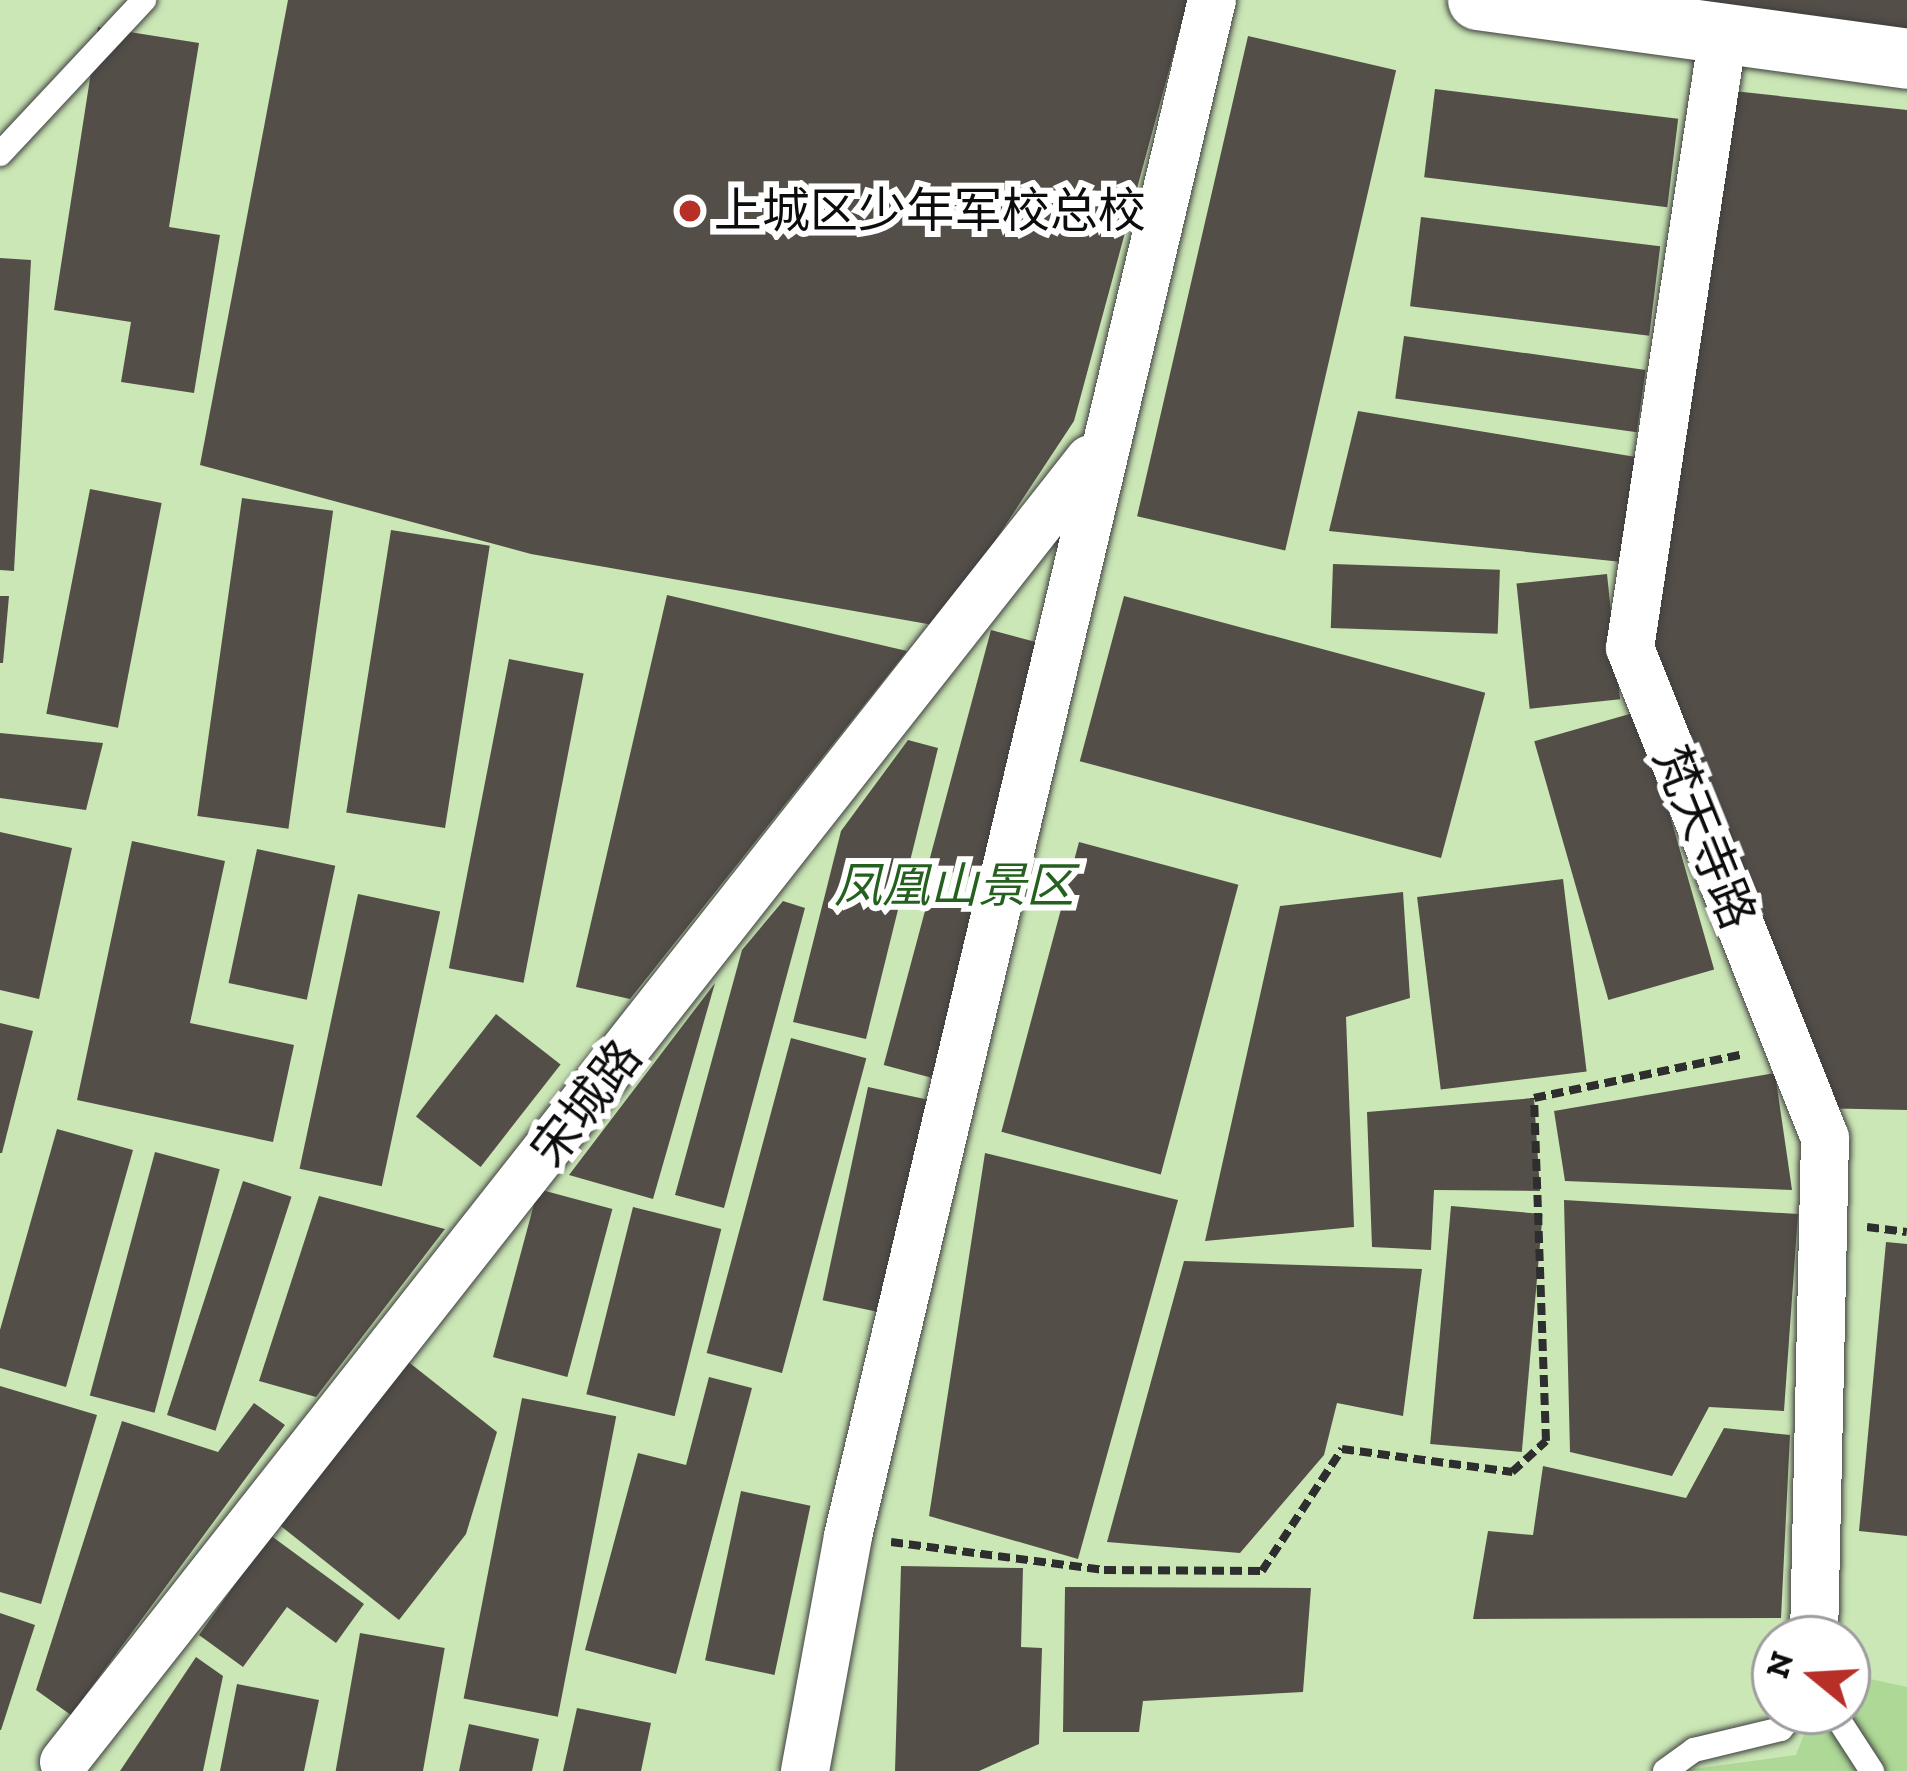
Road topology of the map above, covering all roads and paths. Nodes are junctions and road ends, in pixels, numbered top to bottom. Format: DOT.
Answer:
graph roads {
  1 [pos="144,0"];
  2 [pos="1211,0"];
  3 [pos="1478,0"];
  4 [pos="1724,34"];
  5 [pos="1907,58"];
  6 [pos="0,154"];
  7 [pos="1104,441"];
  8 [pos="1788,1044"];
  9 [pos="848,1536"];
  10 [pos="1815,1615"];
  11 [pos="1755,1735"];
  12 [pos="1848,1735"];
  13 [pos="64,1762"];
  14 [pos="805,1771"];
  15 [pos="1665,1771"];
  16 [pos="1872,1771"];
  1 -- 6 [label="lane"];
  2 -- 7 [label="street, 宋城路"];
  3 -- 4 [label="street"];
  4 -- 5 [label="street"];
  4 -- 8 [label="street, 梵天寺路"];
  7 -- 9 [label="street, 宋城路"];
  7 -- 13 [label="street, 宋城路"];
  8 -- 9 [label="path"];
  8 -- 10 [label="street, 梵天寺路"];
  9 -- 14 [label="street, 宋城路"];
  11 -- 15 [label="lane"];
  12 -- 16 [label="lane"];
}
